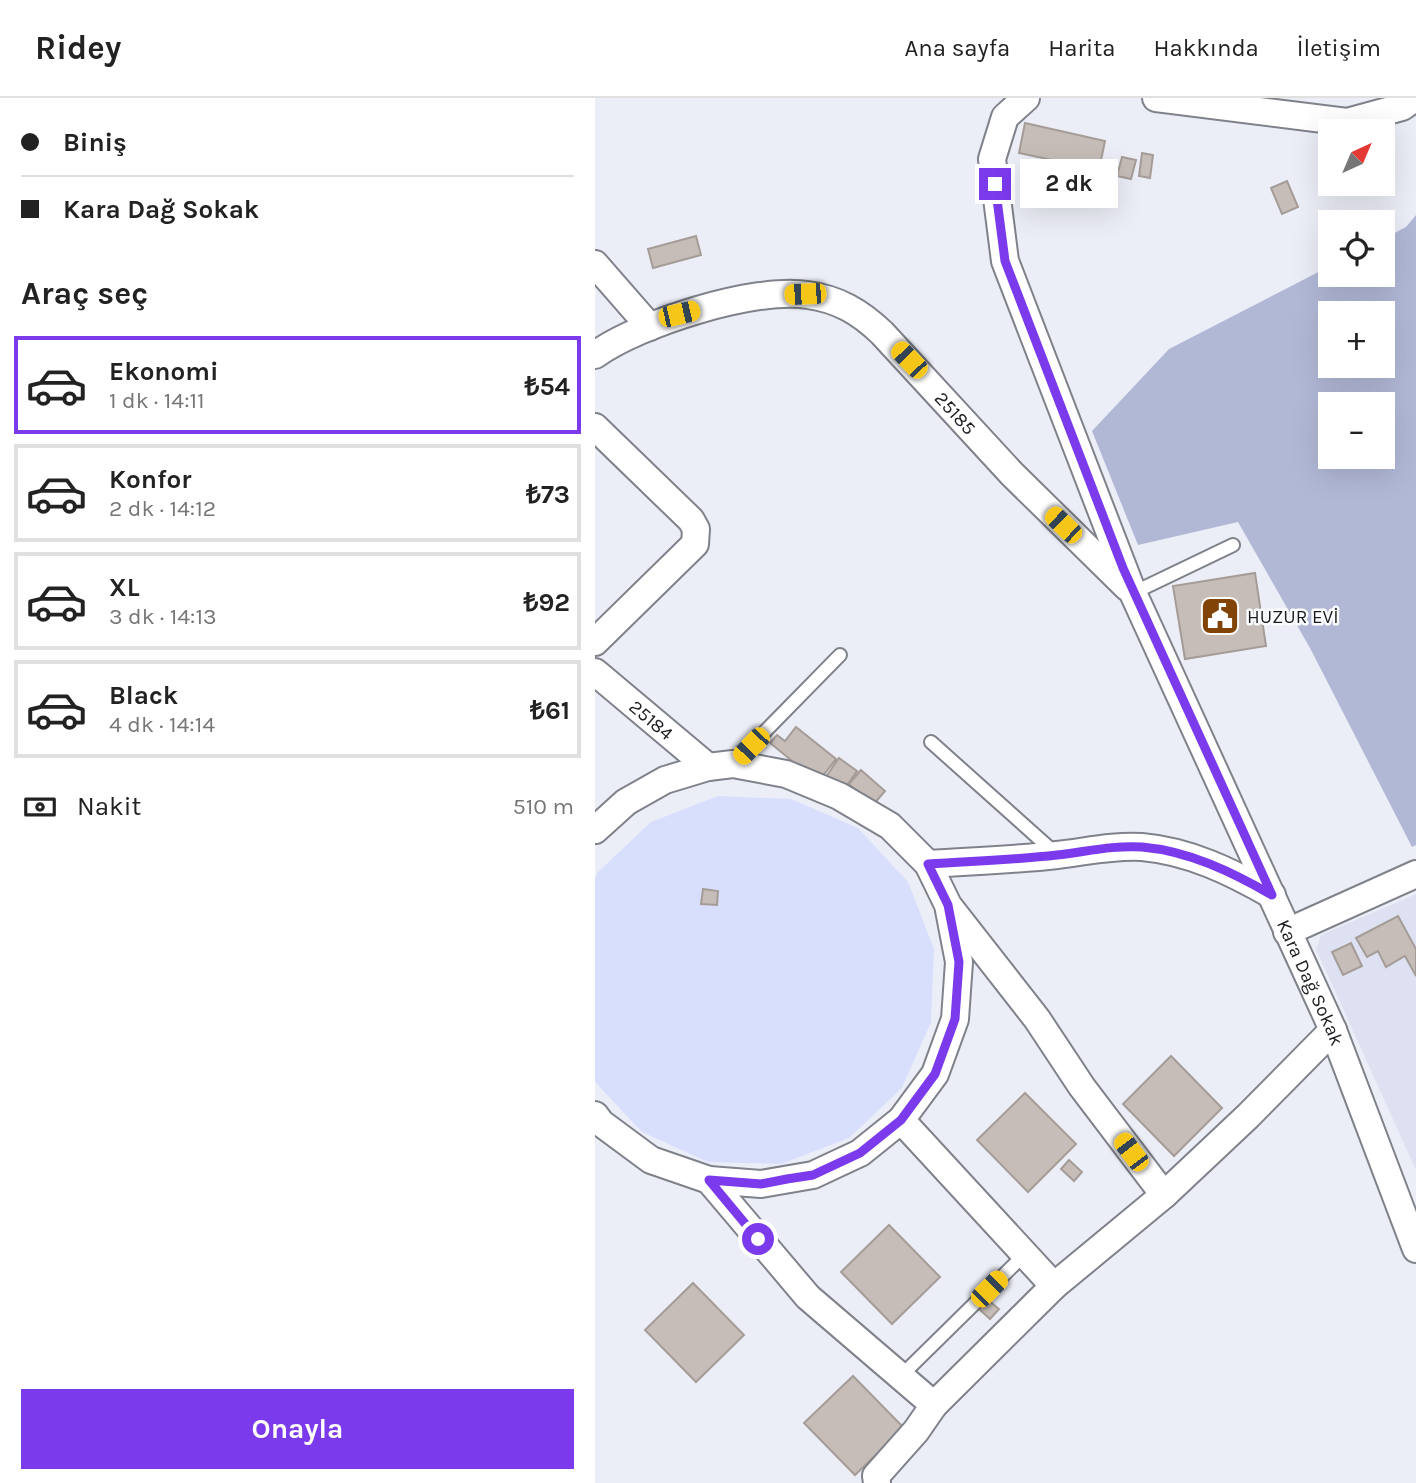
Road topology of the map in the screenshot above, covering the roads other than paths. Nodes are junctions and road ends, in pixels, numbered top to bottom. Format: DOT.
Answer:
graph roads {
  1 [pos="1025,98"];
  2 [pos="1156,98"];
  3 [pos="1415,98"];
  4 [pos="595,264"];
  5 [pos="650,327"];
  6 [pos="595,355"];
  7 [pos="595,427"];
  8 [pos="1233,545"];
  9 [pos="1133,593"];
  10 [pos="595,642"];
  11 [pos="840,655"];
  12 [pos="595,672"];
  13 [pos="931,742"];
  14 [pos="721,765"];
  15 [pos="595,830"];
  16 [pos="1056,855"];
  17 [pos="928,864"];
  18 [pos="1416,874"];
  19 [pos="1272,895"];
  20 [pos="948,905"];
  21 [pos="1287,932"];
  22 [pos="1332,1030"];
  23 [pos="595,1115"];
  24 [pos="901,1120"];
  25 [pos="709,1180"];
  26 [pos="1164,1195"];
  27 [pos="1416,1249"];
  28 [pos="1024,1255"];
  29 [pos="1054,1286"];
  30 [pos="901,1376"];
  31 [pos="934,1405"];
  32 [pos="877,1483"];
  1 -- 9 [label="street, Kara Dağ Sokak"];
  2 -- 3 [label="street"];
  4 -- 5 [label="street"];
  5 -- 6 [label="street, 25185"];
  5 -- 9 [label="street, 25185"];
  7 -- 10 [label="street"];
  8 -- 9 [label="lane"];
  9 -- 19 [label="street, Kara Dağ Sokak"];
  11 -- 14 [label="lane"];
  12 -- 14 [label="street, 25184"];
  13 -- 16 [label="lane"];
  14 -- 15 [label="street"];
  14 -- 17 [label="street"];
  16 -- 17 [label="street"];
  16 -- 19 [label="street"];
  17 -- 20 [label="street"];
  18 -- 21 [label="street"];
  19 -- 21 [label="street, Kara Dağ Sokak"];
  20 -- 24 [label="street"];
  20 -- 26 [label="street"];
  21 -- 22 [label="street, Kara Dağ Sokak"];
  22 -- 26 [label="street"];
  22 -- 27 [label="street, Kara Dağ Sokak"];
  23 -- 25 [label="street"];
  24 -- 25 [label="street"];
  24 -- 28 [label="street"];
  25 -- 30 [label="street"];
  26 -- 29 [label="street"];
  28 -- 29 [label="street"];
  28 -- 30 [label="lane"];
  29 -- 31 [label="street"];
  30 -- 31 [label="street"];
  31 -- 32 [label="street"];
}
